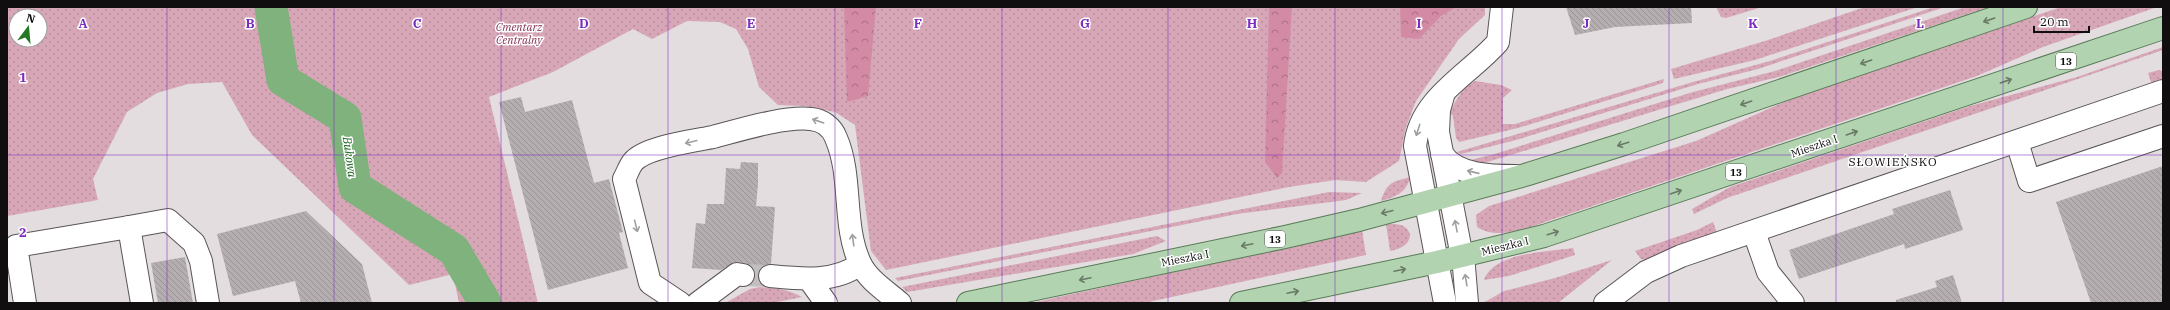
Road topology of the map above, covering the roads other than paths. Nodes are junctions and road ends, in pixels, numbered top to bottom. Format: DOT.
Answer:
graph roads {
  1 [pos="1502,7"];
  2 [pos="2026,7"];
  3 [pos="2163,28"];
  4 [pos="1448,88"];
  5 [pos="2163,91"];
  6 [pos="2163,136"];
  7 [pos="2017,142"];
  8 [pos="1442,154"];
  9 [pos="1525,176"];
  10 [pos="1450,196"];
  11 [pos="1425,202"];
  12 [pos="129,227"];
  13 [pos="1754,232"];
  14 [pos="1462,256"];
  15 [pos="1437,262"];
  16 [pos="860,264"];
  17 [pos="743,275"];
  18 [pos="770,276"];
  19 [pos="809,279"];
  20 [pos="25,303"];
  21 [pos="142,303"];
  22 [pos="208,303"];
  23 [pos="680,303"];
  24 [pos="698,303"];
  25 [pos="826,303"];
  26 [pos="900,303"];
  27 [pos="968,303"];
  28 [pos="1241,303"];
  29 [pos="1445,303"];
  30 [pos="1467,303"];
  31 [pos="1605,303"];
  32 [pos="1793,303"];
  1 -- 4 [label="street"];
  2 -- 9 [label="main road, Mieszka I / 13, one-way"];
  14 -- 3 [label="main road, Mieszka I / 13, one-way"];
  4 -- 8 [label="street"];
  4 -- 11 [label="street, one-way"];
  5 -- 7 [label="street"];
  6 -- 7 [label="street"];
  7 -- 13 [label="street"];
  9 -- 8 [label="street, Mieszka I, one-way"];
  8 -- 10 [label="street"];
  9 -- 10 [label="main road, Mieszka I / 13"];
  10 -- 11 [label="main road, Mieszka I / 13"];
  14 -- 10 [label="street, one-way"];
  11 -- 15 [label="street"];
  11 -- 27 [label="main road, Mieszka I / 13, one-way"];
  12 -- 20 [label="street"];
  12 -- 21 [label="street"];
  12 -- 22 [label="street"];
  13 -- 31 [label="street"];
  13 -- 32 [label="street"];
  14 -- 15 [label="main road, Mieszka I / 13"];
  30 -- 14 [label="street, one-way"];
  28 -- 15 [label="main road, Mieszka I / 13, one-way"];
  15 -- 29 [label="street"];
  16 -- 19 [label="street"];
  16 -- 23 [label="street, one-way"];
  16 -- 26 [label="street"];
  17 -- 24 [label="street"];
  18 -- 19 [label="street"];
  19 -- 25 [label="street"];
}
